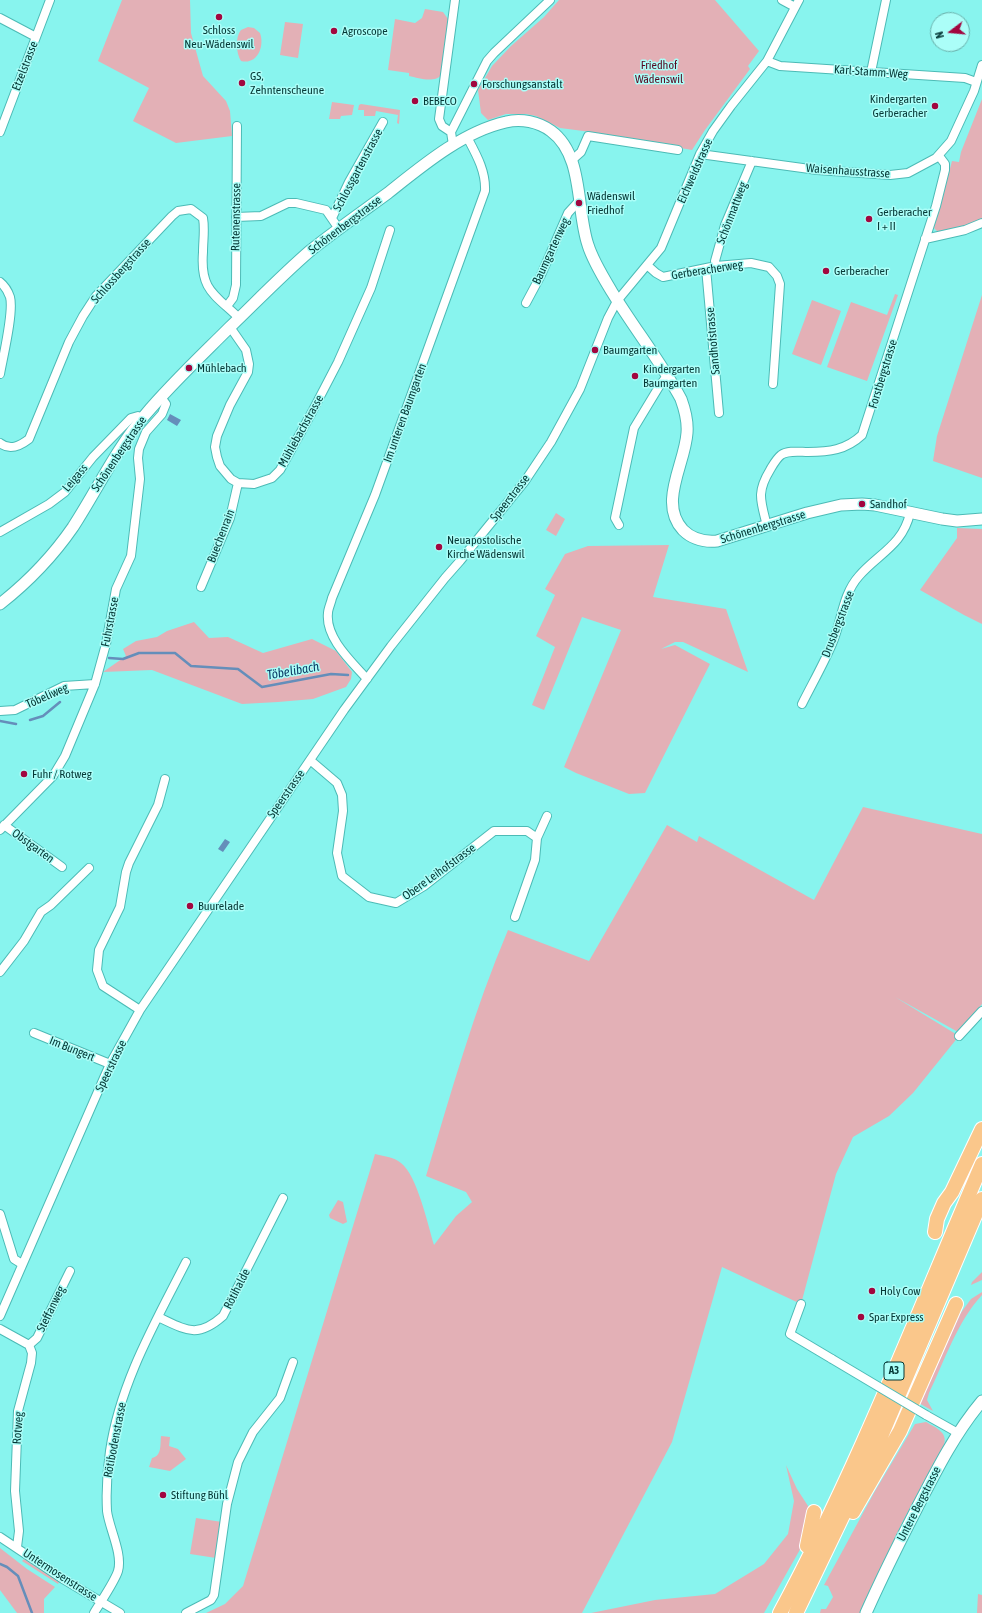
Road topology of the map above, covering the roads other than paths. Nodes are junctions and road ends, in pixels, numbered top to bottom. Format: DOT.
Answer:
graph roads {
  1 [pos="50,0"];
  2 [pos="455,0"];
  3 [pos="550,0"];
  4 [pos="782,0"];
  5 [pos="886,0"];
  6 [pos="797,4"];
  7 [pos="0,18"];
  8 [pos="36,36"];
  9 [pos="767,61"];
  10 [pos="982,65"];
  11 [pos="871,72"];
  12 [pos="976,82"];
  13 [pos="383,122"];
  14 [pos="237,126"];
  15 [pos="0,132"];
  16 [pos="451,132"];
  17 [pos="467,137"];
  18 [pos="453,145"];
  19 [pos="678,150"];
  20 [pos="700,154"];
  21 [pos="939,156"];
  22 [pos="572,160"];
  23 [pos="752,161"];
  24 [pos="579,201"];
  25 [pos="236,217"];
  26 [pos="332,218"];
  27 [pos="982,223"];
  28 [pos="339,229"];
  29 [pos="390,230"];
  30 [pos="925,239"];
  31 [pos="647,265"];
  32 [pos="716,266"];
  33 [pos="706,268"];
  34 [pos="0,282"];
  35 [pos="617,301"];
  36 [pos="526,303"];
  37 [pos="227,306"];
  38 [pos="239,318"];
  39 [pos="230,327"];
  40 [pos="0,374"];
  41 [pos="668,376"];
  42 [pos="773,384"];
  43 [pos="161,397"];
  44 [pos="719,413"];
  45 [pos="142,418"];
  46 [pos="0,443"];
  47 [pos="238,483"];
  48 [pos="910,513"];
  49 [pos="982,520"];
  50 [pos="619,525"];
  51 [pos="767,526"];
  52 [pos="0,532"];
  53 [pos="201,587"];
  54 [pos="0,604"];
  55 [pos="367,679"];
  56 [pos="94,684"];
  57 [pos="802,704"];
  58 [pos="0,711"];
  59 [pos="310,760"];
  60 [pos="165,779"];
  61 [pos="547,816"];
  62 [pos="2,828"];
  63 [pos="537,838"];
  64 [pos="62,867"];
  65 [pos="89,868"];
  66 [pos="515,917"];
  67 [pos="0,972"];
  68 [pos="140,1010"];
  69 [pos="980,1013"];
  70 [pos="34,1033"];
  71 [pos="959,1036"];
  72 [pos="110,1064"];
  73 [pos="982,1129"];
  74 [pos="982,1164"];
  75 [pos="283,1198"];
  76 [pos="982,1199"];
  77 [pos="0,1216"];
  78 [pos="935,1232"];
  79 [pos="186,1262"];
  80 [pos="22,1264"];
  81 [pos="70,1271"];
  82 [pos="801,1304"];
  83 [pos="956,1304"];
  84 [pos="0,1316"];
  85 [pos="158,1317"];
  86 [pos="0,1329"];
  87 [pos="29,1345"];
  88 [pos="294,1362"];
  89 [pos="982,1401"];
  90 [pos="958,1433"];
  91 [pos="814,1512"];
  92 [pos="0,1537"];
  93 [pos="17,1547"];
  94 [pos="799,1574"];
  95 [pos="804,1596"];
  96 [pos="101,1602"];
  97 [pos="94,1613"];
  98 [pos="120,1613"];
  99 [pos="186,1613"];
  100 [pos="780,1613"];
  101 [pos="796,1613"];
  102 [pos="866,1613"];
  1 -- 8 [label="street, Etzelstrasse"];
  2 -- 16 [label="street"];
  3 -- 16 [label="street"];
  4 -- 6 [label="street"];
  5 -- 11 [label="street"];
  6 -- 9 [label="street, Eichweidstrasse"];
  7 -- 8 [label="street"];
  8 -- 15 [label="street, Etzelstrasse"];
  9 -- 11 [label="street, Karl-Stamm-Weg"];
  9 -- 20 [label="street, Eichweidstrasse"];
  10 -- 12 [label="street, Waisenhausstrasse"];
  11 -- 12 [label="street, Karl-Stamm-Weg"];
  12 -- 21 [label="street, Waisenhausstrasse"];
  13 -- 26 [label="street, Schlossgartenstrasse"];
  14 -- 25 [label="street, Rutenenstrasse"];
  16 -- 18 [label="street"];
  17 -- 18 [label="street, Schönenbergstrasse"];
  17 -- 22 [label="street, Schönenbergstrasse"];
  17 -- 55 [label="street, Im unteren Baumgarten"];
  18 -- 28 [label="street, Schönenbergstrasse"];
  19 -- 22 [label="street"];
  20 -- 23 [label="street, Waisenhausstrasse"];
  20 -- 31 [label="street, Eichweidstrasse"];
  21 -- 23 [label="street, Waisenhausstrasse"];
  21 -- 30 [label="street, Forstbergstrasse"];
  22 -- 24 [label="street, Schönenbergstrasse"];
  23 -- 32 [label="street, Schönmattweg"];
  24 -- 35 [label="street, Schönenbergstrasse"];
  24 -- 36 [label="street, Baumgartenweg"];
  25 -- 26 [label="street"];
  25 -- 37 [label="street, Rutenenstrasse"];
  26 -- 28 [label="street"];
  27 -- 30 [label="street"];
  28 -- 38 [label="street, Schönenbergstrasse"];
  29 -- 47 [label="street, Mühlebachstrasse"];
  30 -- 51 [label="street, Forstbergstrasse"];
  31 -- 33 [label="street, Gerberacherweg"];
  31 -- 35 [label="street, Eichweidstrasse"];
  32 -- 33 [label="street, Gerberacherweg"];
  32 -- 42 [label="street, Gerberacherweg"];
  33 -- 44 [label="street, Sandhofstrasse"];
  34 -- 40 [label="street"];
  35 -- 41 [label="street, Schönenbergstrasse"];
  35 -- 55 [label="street, Speerstrasse"];
  37 -- 38 [label="street, Schlossbergstrasse"];
  37 -- 46 [label="street, Schlossbergstrasse"];
  38 -- 39 [label="street, Schönenbergstrasse"];
  39 -- 43 [label="street, Schönenbergstrasse"];
  39 -- 47 [label="street"];
  41 -- 50 [label="street"];
  41 -- 51 [label="street, Schönenbergstrasse"];
  43 -- 45 [label="street, Schönenbergstrasse"];
  43 -- 56 [label="street, Fuhrstrasse"];
  45 -- 52 [label="street, Leigass"];
  45 -- 54 [label="street, Schönenbergstrasse"];
  47 -- 53 [label="street, Buechenrain"];
  48 -- 49 [label="street, Schönenbergstrasse"];
  48 -- 51 [label="street, Schönenbergstrasse"];
  48 -- 57 [label="street, Drusbergstrasse"];
  55 -- 59 [label="street, Speerstrasse"];
  56 -- 58 [label="street, Töbeliweg"];
  56 -- 62 [label="street, Fuhrstrasse"];
  59 -- 63 [label="street, Obere Leihofstrasse"];
  59 -- 68 [label="street, Speerstrasse"];
  60 -- 68 [label="street"];
  61 -- 63 [label="street"];
  62 -- 64 [label="street, Obstgarten"];
  63 -- 66 [label="street"];
  65 -- 67 [label="street"];
  68 -- 72 [label="street, Speerstrasse"];
  69 -- 71 [label="street"];
  70 -- 72 [label="street, Im Bungert"];
  72 -- 80 [label="street, Speerstrasse"];
  73 -- 78 [label="highway"];
  74 -- 94 [label="highway, A3"];
  75 -- 85 [label="street, Rötihalde"];
  76 -- 95 [label="highway, A3"];
  77 -- 80 [label="street"];
  79 -- 85 [label="street, Rötibodenstrasse"];
  80 -- 84 [label="street, Speerstrasse"];
  81 -- 87 [label="street, Steffanweg"];
  82 -- 90 [label="street, bridge"];
  83 -- 95 [label="highway"];
  85 -- 96 [label="street, Rötibodenstrasse"];
  86 -- 87 [label="street"];
  87 -- 93 [label="street, Rotweg"];
  88 -- 99 [label="street"];
  89 -- 90 [label="street, Untere Bergstrasse"];
  90 -- 102 [label="street, Untere Bergstrasse"];
  91 -- 94 [label="highway"];
  92 -- 93 [label="street, Untermosenstrasse"];
  93 -- 96 [label="street, Untermosenstrasse"];
  94 -- 100 [label="highway, A3"];
  95 -- 101 [label="highway, A3"];
  96 -- 97 [label="street, Rötibodenstrasse"];
  96 -- 98 [label="street, Untermosenstrasse"];
}
